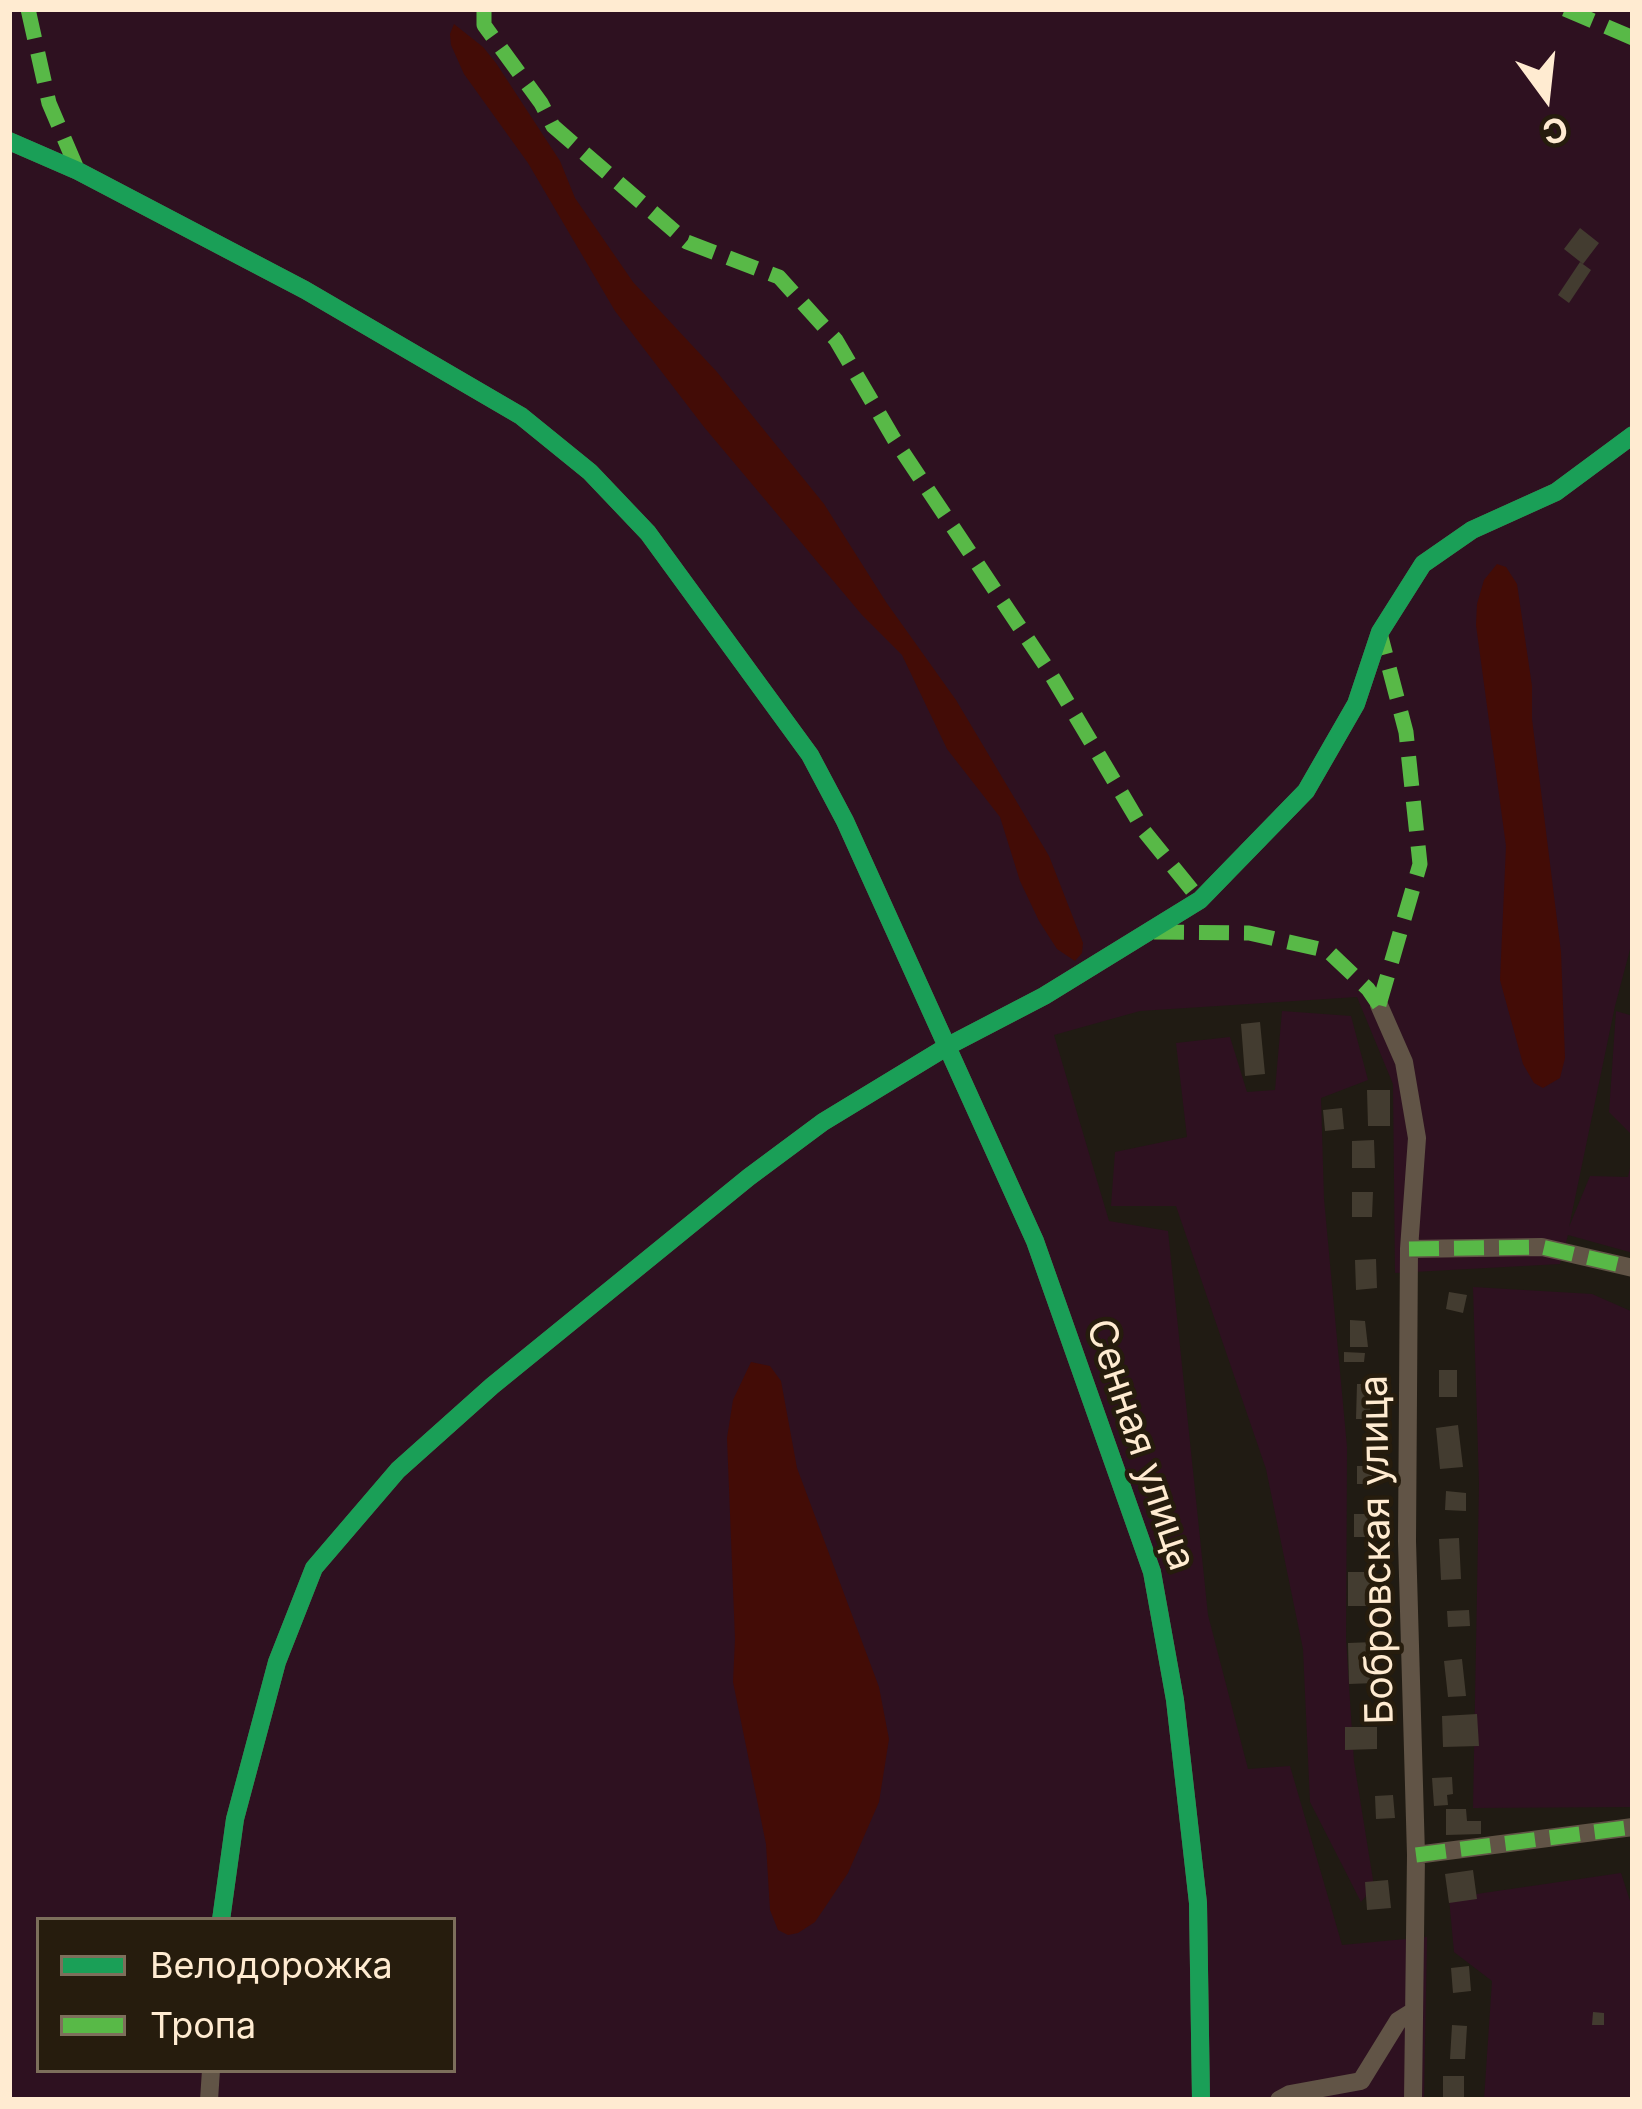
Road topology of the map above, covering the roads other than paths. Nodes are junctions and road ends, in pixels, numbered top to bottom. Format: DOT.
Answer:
graph roads {
  1 [pos="9,141"];
  2 [pos="1633,436"];
  3 [pos="1379,1006"];
  4 [pos="948,1046"];
  5 [pos="1409,1249"];
  6 [pos="1633,1268"];
  7 [pos="1633,1827"];
  8 [pos="1416,1855"];
  9 [pos="221,1917"];
  10 [pos="1414,2011"];
  11 [pos="1201,2100"];
  12 [pos="1279,2100"];
  13 [pos="1413,2100"];
  1 -- 4 [label="street, Сенная улица"];
  2 -- 4 [label="street"];
  3 -- 5 [label="street, Бобровская улица"];
  4 -- 9 [label="street"];
  4 -- 11 [label="street, Сенная улица"];
  5 -- 6 [label="street"];
  5 -- 8 [label="street, Бобровская улица"];
  7 -- 8 [label="street"];
  8 -- 10 [label="street, Бобровская улица"];
  10 -- 12 [label="street"];
  10 -- 13 [label="street, Бобровская улица"];
}
